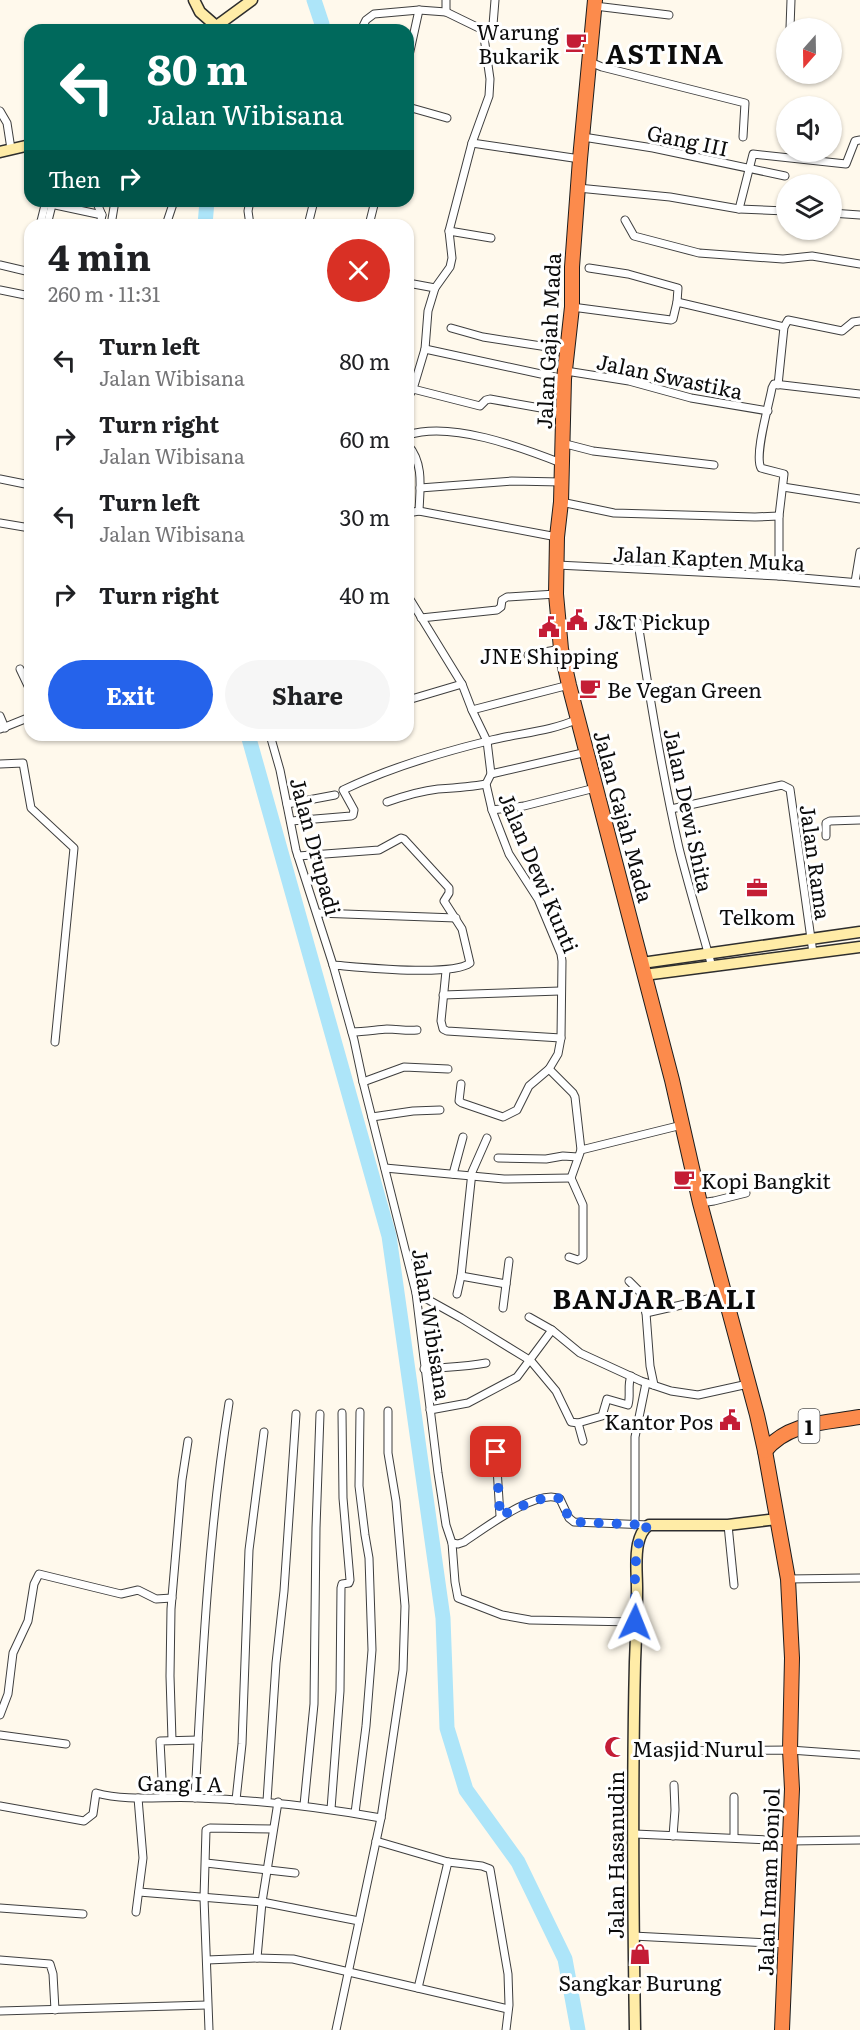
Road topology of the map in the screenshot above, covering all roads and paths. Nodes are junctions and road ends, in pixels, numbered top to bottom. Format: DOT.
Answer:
graph roads {
  1 [pos="194,0"];
  2 [pos="252,0"];
  3 [pos="446,0"];
  4 [pos="495,0"];
  5 [pos="791,0"];
  6 [pos="595,3"];
  7 [pos="419,10"];
  8 [pos="446,12"];
  9 [pos="669,15"];
  10 [pos="790,18"];
  11 [pos="210,24"];
  12 [pos="219,24"];
  13 [pos="364,24"];
  14 [pos="483,30"];
  15 [pos="414,33"];
  16 [pos="589,62"];
  17 [pos="414,109"];
  18 [pos="0,111"];
  19 [pos="447,118"];
  20 [pos="583,137"];
  21 [pos="742,137"];
  22 [pos="860,140"];
  23 [pos="472,143"];
  24 [pos="24,146"];
  25 [pos="5,151"];
  26 [pos="580,159"];
  27 [pos="748,168"];
  28 [pos="776,174"];
  29 [pos="578,188"];
  30 [pos="69,207"];
  31 [pos="99,207"];
  32 [pos="739,209"];
  33 [pos="776,211"];
  34 [pos="842,214"];
  35 [pos="102,215"];
  36 [pos="860,215"];
  37 [pos="101,219"];
  38 [pos="625,220"];
  39 [pos="449,231"];
  40 [pos="491,238"];
  41 [pos="860,264"];
  42 [pos="0,265"];
  43 [pos="590,268"];
  44 [pos="24,269"];
  45 [pos="414,284"];
  46 [pos="435,288"];
  47 [pos="0,290"];
  48 [pos="24,295"];
  49 [pos="677,302"];
  50 [pos="572,307"];
  51 [pos="860,321"];
  52 [pos="786,323"];
  53 [pos="451,328"];
  54 [pos="425,350"];
  55 [pos="567,350"];
  56 [pos="565,375"];
  57 [pos="776,385"];
  58 [pos="414,386"];
  59 [pos="414,389"];
  60 [pos="860,394"];
  61 [pos="768,411"];
  62 [pos="563,412"];
  63 [pos="414,433"];
  64 [pos="562,443"];
  65 [pos="414,453"];
  66 [pos="561,463"];
  67 [pos="714,465"];
  68 [pos="0,479"];
  69 [pos="561,482"];
  70 [pos="24,484"];
  71 [pos="783,487"];
  72 [pos="420,488"];
  73 [pos="860,500"];
  74 [pos="561,502"];
  75 [pos="419,511"];
  76 [pos="414,512"];
  77 [pos="779,516"];
  78 [pos="0,522"];
  79 [pos="24,527"];
  80 [pos="557,537"];
  81 [pos="860,552"];
  82 [pos="557,564"];
  83 [pos="779,576"];
  84 [pos="857,582"];
  85 [pos="556,594"];
  86 [pos="414,609"];
  87 [pos="421,618"];
  88 [pos="638,623"];
  89 [pos="561,649"];
  90 [pos="528,655"];
  91 [pos="20,669"];
  92 [pos="24,677"];
  93 [pos="462,684"];
  94 [pos="569,685"];
  95 [pos="414,698"];
  96 [pos="472,710"];
  97 [pos="0,716"];
  98 [pos="578,719"];
  99 [pos="24,720"];
  100 [pos="3,729"];
  101 [pos="271,741"];
  102 [pos="487,741"];
  103 [pos="587,752"];
  104 [pos="0,764"];
  105 [pos="491,774"];
  106 [pos="486,784"];
  107 [pos="595,788"];
  108 [pos="335,795"];
  109 [pos="387,802"];
  110 [pos="287,804"];
  111 [pos="670,809"];
  112 [pos="492,810"];
  113 [pos="860,820"];
  114 [pos="291,821"];
  115 [pos="826,836"];
  116 [pos="298,856"];
  117 [pos="317,913"];
  118 [pos="456,918"];
  119 [pos="860,932"];
  120 [pos="811,939"];
  121 [pos="860,947"];
  122 [pos="708,953"];
  123 [pos="813,954"];
  124 [pos="333,965"];
  125 [pos="712,967"];
  126 [pos="643,969"];
  127 [pos="446,971"];
  128 [pos="560,991"];
  129 [pos="443,994"];
  130 [pos="417,1030"];
  131 [pos="352,1032"];
  132 [pos="561,1038"];
  133 [pos="55,1042"];
  134 [pos="448,1069"];
  135 [pos="549,1069"];
  136 [pos="363,1082"];
  137 [pos="460,1084"];
  138 [pos="440,1110"];
  139 [pos="372,1117"];
  140 [pos="682,1125"];
  141 [pos="462,1137"];
  142 [pos="487,1138"];
  143 [pos="579,1154"];
  144 [pos="498,1158"];
  145 [pos="385,1168"];
  146 [pos="453,1174"];
  147 [pos="472,1177"];
  148 [pos="571,1178"];
  149 [pos="746,1193"];
  150 [pos="700,1203"];
  151 [pos="569,1257"];
  152 [pos="509,1261"];
  153 [pos="461,1276"];
  154 [pos="629,1281"];
  155 [pos="506,1284"];
  156 [pos="416,1293"];
  157 [pos="457,1294"];
  158 [pos="725,1295"];
  159 [pos="502,1308"];
  160 [pos="646,1313"];
  161 [pos="529,1317"];
  162 [pos="552,1330"];
  163 [pos="531,1361"];
  164 [pos="486,1363"];
  165 [pos="424,1369"];
  166 [pos="631,1376"];
  167 [pos="650,1384"];
  168 [pos="748,1384"];
  169 [pos="229,1403"];
  170 [pos="430,1410"];
  171 [pos="388,1411"];
  172 [pos="360,1412"];
  173 [pos="342,1413"];
  174 [pos="296,1414"];
  175 [pos="320,1414"];
  176 [pos="757,1415"];
  177 [pos="860,1417"];
  178 [pos="578,1423"];
  179 [pos="794,1428"];
  180 [pos="264,1432"];
  181 [pos="188,1441"];
  182 [pos="583,1441"];
  183 [pos="765,1451"];
  184 [pos="496,1452"];
  185 [pos="500,1516"];
  186 [pos="777,1519"];
  187 [pos="635,1524"];
  188 [pos="649,1525"];
  189 [pos="728,1525"];
  190 [pos="452,1544"];
  191 [pos="860,1578"];
  192 [pos="788,1579"];
  193 [pos="734,1585"];
  194 [pos="172,1598"];
  195 [pos="635,1622"];
  196 [pos="0,1715"];
  197 [pos="0,1735"];
  198 [pos="172,1740"];
  199 [pos="198,1740"];
  200 [pos="66,1744"];
  201 [pos="790,1750"];
  202 [pos="634,1751"];
  203 [pos="860,1755"];
  204 [pos="674,1785"];
  205 [pos="163,1797"];
  206 [pos="734,1797"];
  207 [pos="138,1798"];
  208 [pos="195,1798"];
  209 [pos="236,1800"];
  210 [pos="267,1801"];
  211 [pos="278,1802"];
  212 [pos="304,1805"];
  213 [pos="0,1806"];
  214 [pos="331,1809"];
  215 [pos="355,1813"];
  216 [pos="381,1818"];
  217 [pos="273,1829"];
  218 [pos="634,1834"];
  219 [pos="673,1836"];
  220 [pos="734,1837"];
  221 [pos="860,1840"];
  222 [pos="376,1841"];
  223 [pos="791,1841"];
  224 [pos="448,1862"];
  225 [pos="206,1863"];
  226 [pos="267,1869"];
  227 [pos="295,1873"];
  228 [pos="139,1892"];
  229 [pos="204,1898"];
  230 [pos="262,1902"];
  231 [pos="0,1908"];
  232 [pos="136,1912"];
  233 [pos="83,1914"];
  234 [pos="359,1921"];
  235 [pos="633,1936"];
  236 [pos="786,1944"];
  237 [pos="257,1958"];
  238 [pos="0,1960"];
  239 [pos="207,1960"];
  240 [pos="349,1972"];
  241 [pos="418,1988"];
  242 [pos="207,2005"];
  243 [pos="508,2009"];
  244 [pos="55,2010"];
  245 [pos="0,2011"];
  246 [pos="208,2030"];
  247 [pos="336,2030"];
  248 [pos="506,2030"];
  249 [pos="635,2030"];
  250 [pos="782,2030"];
  1 -- 11 [label="street"];
  2 -- 12 [label="street"];
  3 -- 8 [label="street"];
  4 -- 14 [label="street"];
  5 -- 10 [label="street"];
  6 -- 9 [label="street"];
  6 -- 16 [label="highway, Jalan Gajah Mada"];
  7 -- 8 [label="street"];
  7 -- 13 [label="street"];
  7 -- 15 [label="street"];
  8 -- 14 [label="street"];
  14 -- 23 [label="street"];
  16 -- 20 [label="highway, Jalan Gajah Mada"];
  16 -- 21 [label="street"];
  17 -- 19 [label="street"];
  18 -- 25 [label="street"];
  20 -- 26 [label="highway, Jalan Gajah Mada"];
  20 -- 27 [label="street, Gang III"];
  22 -- 27 [label="street"];
  23 -- 26 [label="street"];
  23 -- 39 [label="street"];
  24 -- 25 [label="street"];
  26 -- 29 [label="highway, Jalan Gajah Mada"];
  27 -- 28 [label="street, Gang III"];
  27 -- 32 [label="street"];
  29 -- 32 [label="street"];
  29 -- 50 [label="highway, Jalan Gajah Mada"];
  30 -- 35 [label="street"];
  31 -- 35 [label="street"];
  32 -- 33 [label="street"];
  34 -- 36 [label="street"];
  35 -- 37 [label="street"];
  38 -- 41 [label="street"];
  39 -- 40 [label="street"];
  39 -- 46 [label="street"];
  42 -- 44 [label="street"];
  43 -- 49 [label="street"];
  45 -- 46 [label="street"];
  46 -- 54 [label="street"];
  47 -- 48 [label="street"];
  49 -- 50 [label="street"];
  49 -- 52 [label="street"];
  50 -- 55 [label="highway, Jalan Gajah Mada"];
  51 -- 52 [label="street"];
  52 -- 57 [label="street"];
  53 -- 55 [label="street"];
  54 -- 56 [label="street, Jalan Swastika"];
  54 -- 58 [label="street"];
  55 -- 56 [label="highway, Jalan Gajah Mada"];
  56 -- 61 [label="street, Jalan Swastika"];
  56 -- 62 [label="highway, Jalan Gajah Mada"];
  57 -- 60 [label="street"];
  57 -- 61 [label="street"];
  59 -- 62 [label="street"];
  61 -- 71 [label="street"];
  62 -- 64 [label="highway, Jalan Gajah Mada"];
  63 -- 66 [label="street"];
  64 -- 66 [label="highway, Jalan Gajah Mada"];
  64 -- 67 [label="street"];
  65 -- 72 [label="street"];
  66 -- 69 [label="highway, Jalan Gajah Mada"];
  68 -- 70 [label="street"];
  69 -- 72 [label="street"];
  69 -- 74 [label="highway, Jalan Gajah Mada"];
  71 -- 73 [label="street"];
  71 -- 77 [label="street"];
  72 -- 75 [label="street"];
  74 -- 77 [label="street"];
  74 -- 80 [label="highway, Jalan Gajah Mada"];
  75 -- 76 [label="street"];
  75 -- 80 [label="street"];
  77 -- 83 [label="street"];
  78 -- 79 [label="street"];
  80 -- 82 [label="highway, Jalan Gajah Mada"];
  81 -- 84 [label="street"];
  82 -- 83 [label="street, Jalan Kapten Muka"];
  82 -- 85 [label="highway, Jalan Gajah Mada"];
  83 -- 84 [label="street, Jalan Kapten Muka"];
  85 -- 87 [label="street"];
  85 -- 89 [label="highway, Jalan Gajah Mada"];
  86 -- 87 [label="street, Jalan Dewi Kunti"];
  87 -- 93 [label="street, Jalan Dewi Kunti"];
  88 -- 111 [label="street, Jalan Dewi Shita"];
  89 -- 90 [label="street"];
  89 -- 94 [label="highway, Jalan Gajah Mada"];
  91 -- 92 [label="street"];
  93 -- 95 [label="street"];
  93 -- 96 [label="street, Jalan Dewi Kunti"];
  94 -- 96 [label="street"];
  94 -- 98 [label="highway, Jalan Gajah Mada"];
  96 -- 102 [label="street, Jalan Dewi Kunti"];
  97 -- 100 [label="street"];
  98 -- 102 [label="street"];
  98 -- 103 [label="highway, Jalan Gajah Mada"];
  99 -- 100 [label="street"];
  101 -- 110 [label="street, Jalan Drupadi"];
  102 -- 105 [label="street, Jalan Dewi Kunti"];
  102 -- 114 [label="street"];
  103 -- 105 [label="street, Jalan Dewi Kunti"];
  103 -- 107 [label="highway, Jalan Gajah Mada"];
  104 -- 133 [label="street"];
  105 -- 106 [label="street, Jalan Dewi Kunti"];
  106 -- 109 [label="street"];
  106 -- 112 [label="street, Jalan Dewi Kunti"];
  107 -- 112 [label="street"];
  107 -- 126 [label="highway, Jalan Gajah Mada"];
  108 -- 110 [label="street"];
  110 -- 114 [label="street, Jalan Drupadi"];
  111 -- 120 [label="street, Jalan Rama"];
  111 -- 122 [label="street, Jalan Dewi Shita"];
  112 -- 128 [label="street, Jalan Dewi Kunti"];
  113 -- 115 [label="street"];
  114 -- 116 [label="street, Jalan Drupadi"];
  116 -- 117 [label="street, Jalan Drupadi"];
  116 -- 118 [label="street"];
  117 -- 118 [label="street"];
  117 -- 124 [label="street, Jalan Drupadi"];
  118 -- 127 [label="street"];
  119 -- 120 [label="street"];
  120 -- 122 [label="street"];
  120 -- 123 [label="street, Jalan Rama"];
  121 -- 123 [label="street"];
  122 -- 125 [label="street, Jalan Dewi Shita"];
  122 -- 126 [label="street"];
  123 -- 125 [label="street"];
  124 -- 127 [label="street"];
  124 -- 131 [label="street, Jalan Drupadi"];
  125 -- 126 [label="street"];
  126 -- 140 [label="highway, Jalan Gajah Mada"];
  127 -- 129 [label="street"];
  128 -- 129 [label="street"];
  128 -- 132 [label="street, Jalan Dewi Kunti"];
  129 -- 132 [label="street"];
  130 -- 131 [label="street"];
  131 -- 136 [label="street, Jalan Drupadi"];
  132 -- 135 [label="street, Jalan Dewi Kunti"];
  134 -- 136 [label="street"];
  135 -- 137 [label="street"];
  135 -- 143 [label="street"];
  136 -- 139 [label="street, Jalan Wibisana"];
  138 -- 139 [label="street"];
  139 -- 145 [label="street, Jalan Wibisana"];
  140 -- 143 [label="street"];
  140 -- 150 [label="highway, Jalan Gajah Mada"];
  141 -- 146 [label="street"];
  142 -- 147 [label="street"];
  143 -- 144 [label="street"];
  143 -- 148 [label="street"];
  145 -- 146 [label="street"];
  145 -- 156 [label="street, Jalan Wibisana"];
  146 -- 147 [label="street"];
  147 -- 148 [label="street"];
  147 -- 153 [label="street"];
  148 -- 151 [label="street"];
  149 -- 150 [label="street"];
  150 -- 158 [label="highway, Jalan Gajah Mada"];
  152 -- 155 [label="street"];
  153 -- 155 [label="street"];
  153 -- 157 [label="street"];
  154 -- 160 [label="street"];
  155 -- 159 [label="street"];
  156 -- 163 [label="street"];
  156 -- 165 [label="street, Jalan Wibisana"];
  158 -- 160 [label="street"];
  158 -- 168 [label="highway, Jalan Gajah Mada"];
  160 -- 167 [label="street"];
  161 -- 162 [label="street"];
  162 -- 163 [label="street"];
  162 -- 166 [label="street"];
  163 -- 170 [label="street"];
  163 -- 178 [label="street"];
  164 -- 165 [label="street"];
  165 -- 170 [label="street, Jalan Wibisana"];
  166 -- 167 [label="street"];
  166 -- 178 [label="street"];
  167 -- 168 [label="street"];
  167 -- 187 [label="street"];
  168 -- 176 [label="highway, Jalan Gajah Mada"];
  169 -- 199 [label="street"];
  170 -- 190 [label="street, Jalan Wibisana"];
  171 -- 216 [label="street"];
  172 -- 215 [label="street"];
  173 -- 214 [label="street"];
  174 -- 210 [label="street"];
  175 -- 212 [label="street"];
  176 -- 179 [label="highway"];
  176 -- 183 [label="highway, Jalan Imam Bonjol"];
  177 -- 179 [label="highway, 1"];
  178 -- 182 [label="street"];
  179 -- 183 [label="highway, 1"];
  180 -- 209 [label="street"];
  181 -- 194 [label="street"];
  183 -- 186 [label="highway, Jalan Imam Bonjol"];
  184 -- 185 [label="street"];
  185 -- 187 [label="street"];
  185 -- 190 [label="street"];
  186 -- 189 [label="street"];
  186 -- 192 [label="highway, Jalan Imam Bonjol"];
  187 -- 188 [label="street"];
  188 -- 189 [label="street"];
  188 -- 195 [label="street, Jalan Hasanudin"];
  189 -- 193 [label="street"];
  190 -- 195 [label="street, Jalan Wibisana"];
  191 -- 192 [label="street"];
  192 -- 201 [label="highway, Jalan Imam Bonjol"];
  194 -- 196 [label="street"];
  194 -- 198 [label="street"];
  195 -- 202 [label="street, Jalan Hasanudin"];
  197 -- 200 [label="street"];
  198 -- 199 [label="street"];
  198 -- 205 [label="street"];
  199 -- 208 [label="street"];
  201 -- 202 [label="street"];
  201 -- 203 [label="street"];
  201 -- 223 [label="highway, Jalan Imam Bonjol"];
  202 -- 218 [label="street, Jalan Hasanudin"];
  204 -- 219 [label="street"];
  205 -- 207 [label="street, Gang I A"];
  205 -- 208 [label="street, Gang I A"];
  206 -- 220 [label="street"];
  207 -- 213 [label="street, Gang I A"];
  207 -- 228 [label="street"];
  208 -- 209 [label="street, Gang I A"];
  209 -- 210 [label="street, Gang I A"];
  210 -- 211 [label="street, Gang I A"];
  211 -- 212 [label="street, Gang I A"];
  211 -- 217 [label="street"];
  212 -- 214 [label="street, Gang I A"];
  214 -- 215 [label="street, Gang I A"];
  215 -- 216 [label="street, Gang I A"];
  216 -- 222 [label="street"];
  217 -- 225 [label="street"];
  217 -- 226 [label="street"];
  218 -- 219 [label="street"];
  218 -- 235 [label="street, Jalan Hasanudin"];
  219 -- 220 [label="street"];
  220 -- 223 [label="street"];
  221 -- 223 [label="street"];
  222 -- 224 [label="street"];
  222 -- 234 [label="street"];
  223 -- 236 [label="highway, Jalan Imam Bonjol"];
  224 -- 241 [label="street"];
  224 -- 243 [label="street"];
  225 -- 226 [label="street"];
  225 -- 229 [label="street"];
  226 -- 227 [label="street"];
  226 -- 230 [label="street"];
  228 -- 229 [label="street"];
  228 -- 232 [label="street"];
  229 -- 230 [label="street"];
  229 -- 239 [label="street"];
  230 -- 234 [label="street"];
  230 -- 237 [label="street"];
  231 -- 233 [label="street"];
  234 -- 240 [label="street"];
  235 -- 236 [label="street"];
  235 -- 249 [label="street, Jalan Hasanudin"];
  236 -- 250 [label="highway, Jalan Imam Bonjol"];
  237 -- 239 [label="street"];
  237 -- 240 [label="street"];
  238 -- 244 [label="street"];
  239 -- 242 [label="street"];
  240 -- 241 [label="street"];
  240 -- 247 [label="street"];
  241 -- 243 [label="street"];
  242 -- 244 [label="street"];
  242 -- 246 [label="street"];
  243 -- 248 [label="street"];
  244 -- 245 [label="street"];
}
